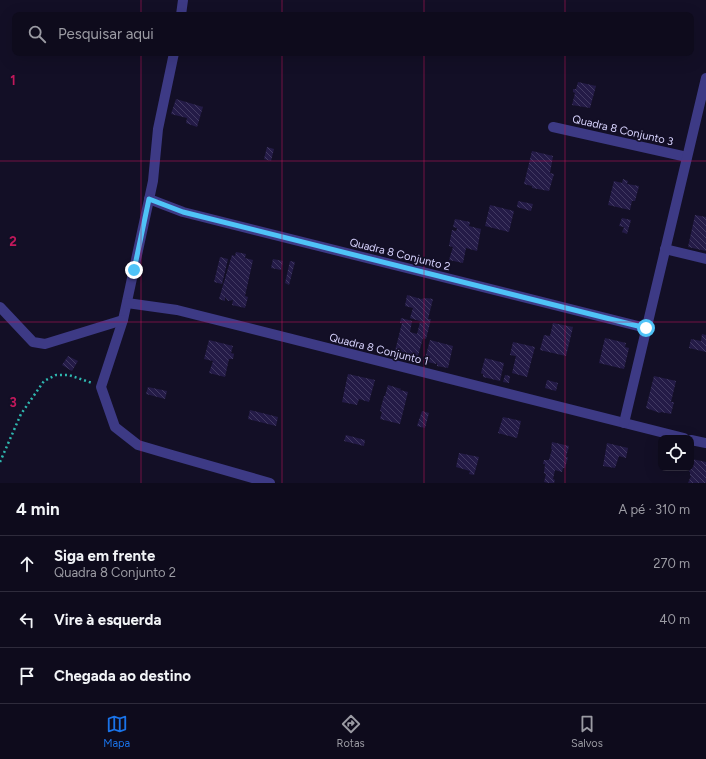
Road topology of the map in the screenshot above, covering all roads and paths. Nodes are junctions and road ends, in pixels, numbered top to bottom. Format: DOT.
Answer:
graph roads {
  1 [pos="183,0"];
  2 [pos="181,12"];
  3 [pos="173,56"];
  4 [pos="706,82"];
  5 [pos="553,127"];
  6 [pos="687,157"];
  7 [pos="149,199"];
  8 [pos="665,249"];
  9 [pos="706,259"];
  10 [pos="127,303"];
  11 [pos="0,307"];
  12 [pos="123,320"];
  13 [pos="646,328"];
  14 [pos="101,388"];
  15 [pos="624,423"];
  16 [pos="672,435"];
  17 [pos="694,441"];
  18 [pos="706,444"];
  19 [pos="0,462"];
  20 [pos="270,483"];
  1 -- 2 [label="street"];
  3 -- 7 [label="street"];
  4 -- 6 [label="street"];
  5 -- 6 [label="street, Quadra 8 Conjunto 3"];
  6 -- 8 [label="street"];
  7 -- 10 [label="street"];
  7 -- 13 [label="street, Quadra 8 Conjunto 2"];
  8 -- 9 [label="street"];
  8 -- 13 [label="street"];
  10 -- 12 [label="street"];
  10 -- 15 [label="street, Quadra 8 Conjunto 1"];
  11 -- 12 [label="street"];
  12 -- 14 [label="street"];
  13 -- 15 [label="street"];
  14 -- 19 [label="path"];
  14 -- 20 [label="street"];
  15 -- 16 [label="street, Quadra 8 Conjunto 1"];
  17 -- 18 [label="street"];
}
